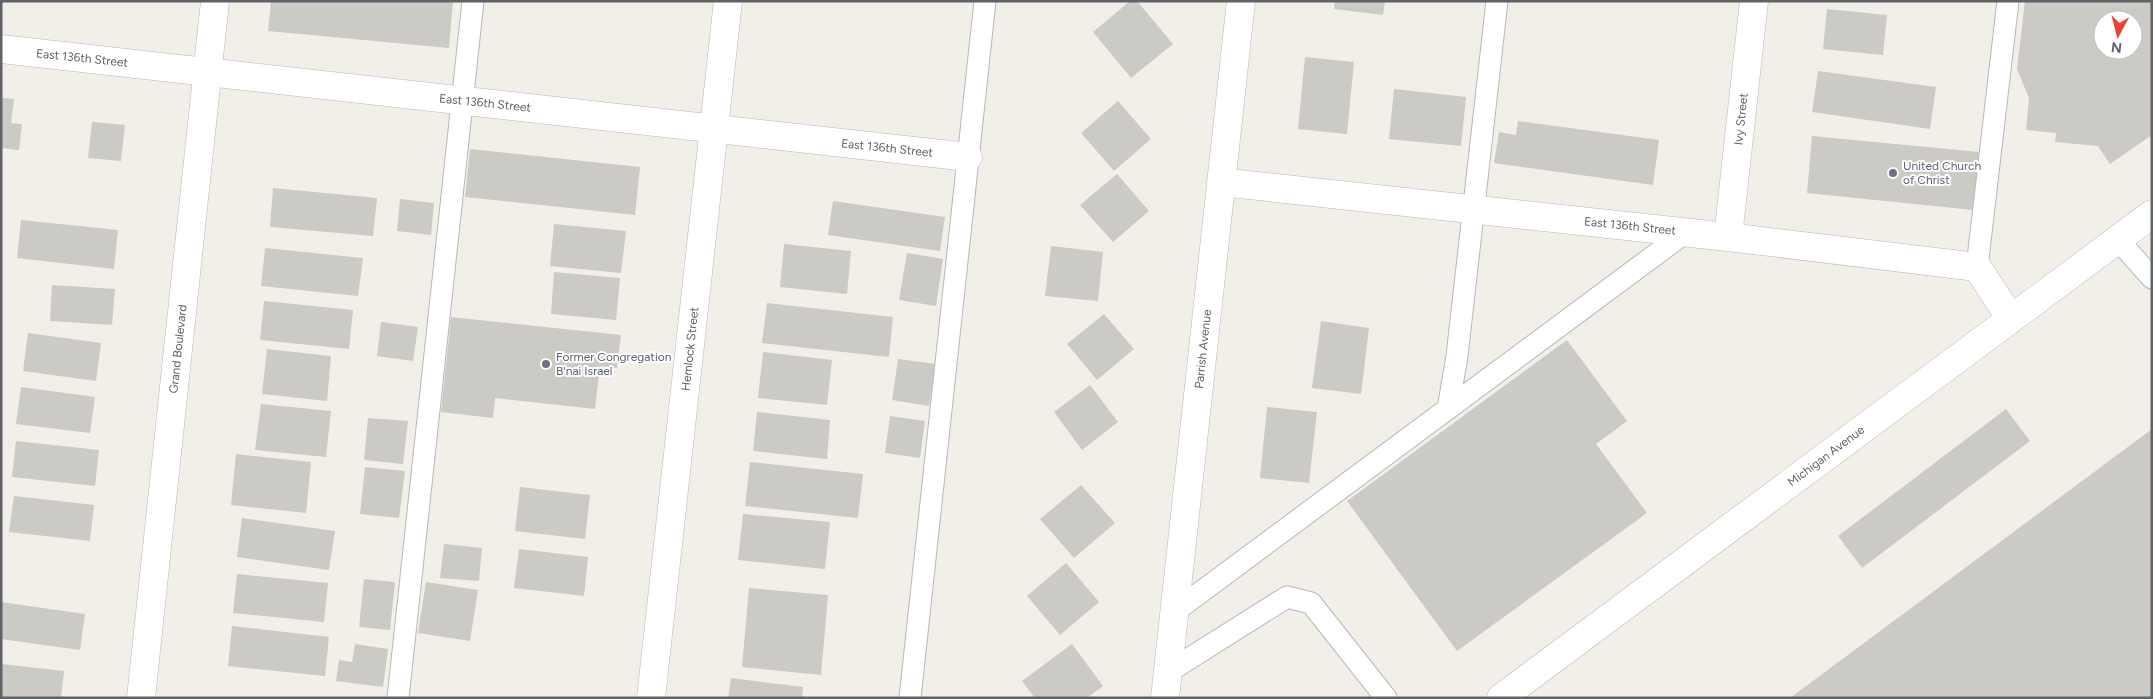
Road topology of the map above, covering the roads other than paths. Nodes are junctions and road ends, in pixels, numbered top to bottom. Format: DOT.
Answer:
graph roads {
  1 [pos="215,1"];
  2 [pos="473,1"];
  3 [pos="728,1"];
  4 [pos="985,1"];
  5 [pos="1242,1"];
  6 [pos="1497,1"];
  7 [pos="1754,1"];
  8 [pos="2008,1"];
  9 [pos="1,49"];
  10 [pos="207,72"];
  11 [pos="461,100"];
  12 [pos="714,128"];
  13 [pos="968,157"];
  14 [pos="1221,182"];
  15 [pos="1474,209"];
  16 [pos="2152,214"];
  17 [pos="1686,232"];
  18 [pos="1728,237"];
  19 [pos="2118,240"];
  20 [pos="1977,267"];
  21 [pos="2152,278"];
  22 [pos="2011,319"];
  23 [pos="1448,409"];
  24 [pos="1174,612"];
  25 [pos="1167,685"];
  26 [pos="141,698"];
  27 [pos="398,698"];
  28 [pos="651,698"];
  29 [pos="910,698"];
  30 [pos="1386,698"];
  31 [pos="1500,698"];
  1 -- 10 [label="street, Grand Boulevard"];
  2 -- 11 [label="lane"];
  3 -- 12 [label="street, Hemlock Street"];
  4 -- 13 [label="lane"];
  5 -- 14 [label="street, Parrish Avenue"];
  6 -- 15 [label="lane"];
  7 -- 18 [label="street, Ivy Street"];
  8 -- 20 [label="lane"];
  9 -- 10 [label="street, East 136th Street"];
  10 -- 11 [label="street, East 136th Street"];
  10 -- 26 [label="street, Grand Boulevard"];
  11 -- 12 [label="street, East 136th Street"];
  11 -- 27 [label="lane"];
  12 -- 13 [label="street, East 136th Street"];
  12 -- 28 [label="street, Hemlock Street"];
  13 -- 29 [label="lane"];
  14 -- 15 [label="street, East 136th Street"];
  14 -- 24 [label="street, Parrish Avenue"];
  15 -- 17 [label="street, East 136th Street"];
  15 -- 23 [label="lane"];
  16 -- 19 [label="street, Michigan Avenue"];
  17 -- 18 [label="street, East 136th Street"];
  17 -- 23 [label="lane"];
  18 -- 20 [label="street, East 136th Street"];
  19 -- 21 [label="lane"];
  19 -- 22 [label="street, Michigan Avenue"];
  20 -- 22 [label="street"];
  22 -- 31 [label="street, Michigan Avenue"];
  23 -- 24 [label="lane"];
  24 -- 25 [label="street, Parrish Avenue"];
  25 -- 30 [label="lane"];
}
